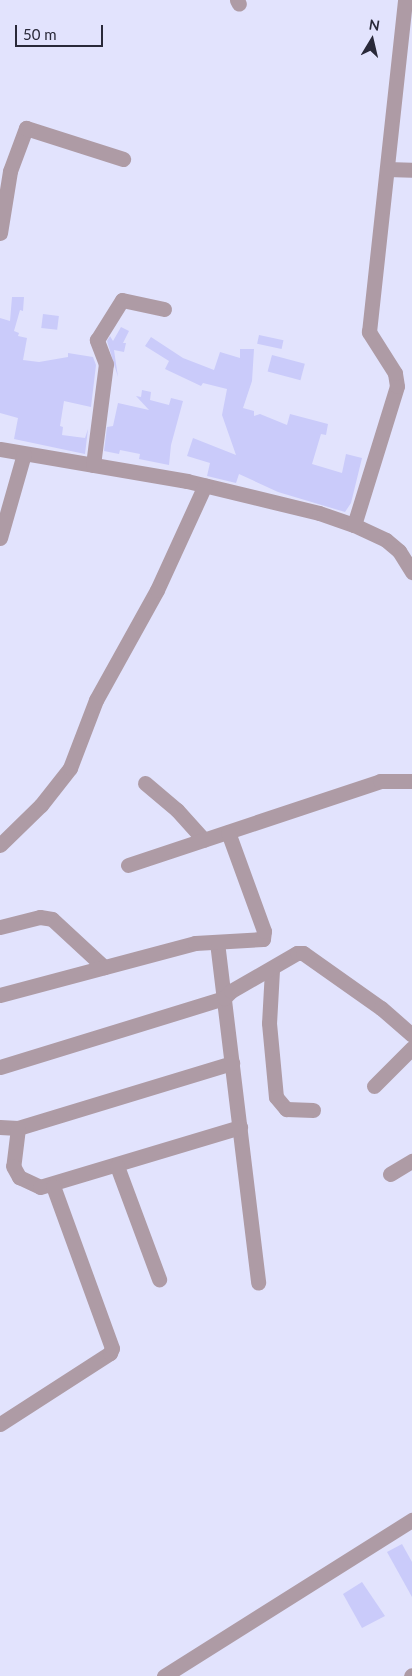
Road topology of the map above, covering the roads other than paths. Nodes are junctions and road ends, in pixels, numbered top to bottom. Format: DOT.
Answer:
graph roads {
  1 [pos="404,0"];
  2 [pos="124,159"];
  3 [pos="387,169"];
  4 [pos="412,170"];
  5 [pos="0,233"];
  6 [pos="164,309"];
  7 [pos="0,449"];
  8 [pos="24,454"];
  9 [pos="93,465"];
  10 [pos="206,485"];
  11 [pos="354,525"];
  12 [pos="0,538"];
  13 [pos="412,572"];
  14 [pos="412,781"];
  15 [pos="145,783"];
  16 [pos="228,832"];
  17 [pos="204,840"];
  18 [pos="0,845"];
  19 [pos="128,865"];
  20 [pos="0,926"];
  21 [pos="218,942"];
  22 [pos="104,967"];
  23 [pos="272,970"];
  24 [pos="0,995"];
  25 [pos="224,998"];
  26 [pos="412,1035"];
  27 [pos="412,1048"];
  28 [pos="232,1063"];
  29 [pos="0,1067"];
  30 [pos="374,1086"];
  31 [pos="313,1110"];
  32 [pos="0,1127"];
  33 [pos="18,1128"];
  34 [pos="240,1128"];
  35 [pos="412,1161"];
  36 [pos="117,1166"];
  37 [pos="390,1174"];
  38 [pos="53,1186"];
  39 [pos="159,1278"];
  40 [pos="258,1283"];
  41 [pos="0,1424"];
  42 [pos="412,1520"];
  43 [pos="164,1676"];
  1 -- 3 [label="street"];
  2 -- 5 [label="street"];
  3 -- 4 [label="street"];
  3 -- 11 [label="street"];
  6 -- 9 [label="street"];
  7 -- 8 [label="street"];
  8 -- 9 [label="street"];
  8 -- 12 [label="street"];
  9 -- 10 [label="street"];
  10 -- 11 [label="street"];
  10 -- 18 [label="street"];
  11 -- 13 [label="street"];
  14 -- 16 [label="street"];
  15 -- 17 [label="street"];
  16 -- 17 [label="street"];
  16 -- 21 [label="street"];
  17 -- 19 [label="street"];
  20 -- 22 [label="street"];
  21 -- 22 [label="street"];
  21 -- 25 [label="street"];
  22 -- 24 [label="street"];
  23 -- 25 [label="street"];
  23 -- 26 [label="street"];
  23 -- 31 [label="street"];
  25 -- 28 [label="street"];
  25 -- 29 [label="street"];
  27 -- 30 [label="street"];
  28 -- 33 [label="street"];
  28 -- 34 [label="street"];
  32 -- 33 [label="street"];
  33 -- 38 [label="street"];
  34 -- 36 [label="street"];
  34 -- 40 [label="street"];
  35 -- 37 [label="street"];
  36 -- 38 [label="street"];
  36 -- 39 [label="street"];
  38 -- 41 [label="street"];
  42 -- 43 [label="street"];
}
